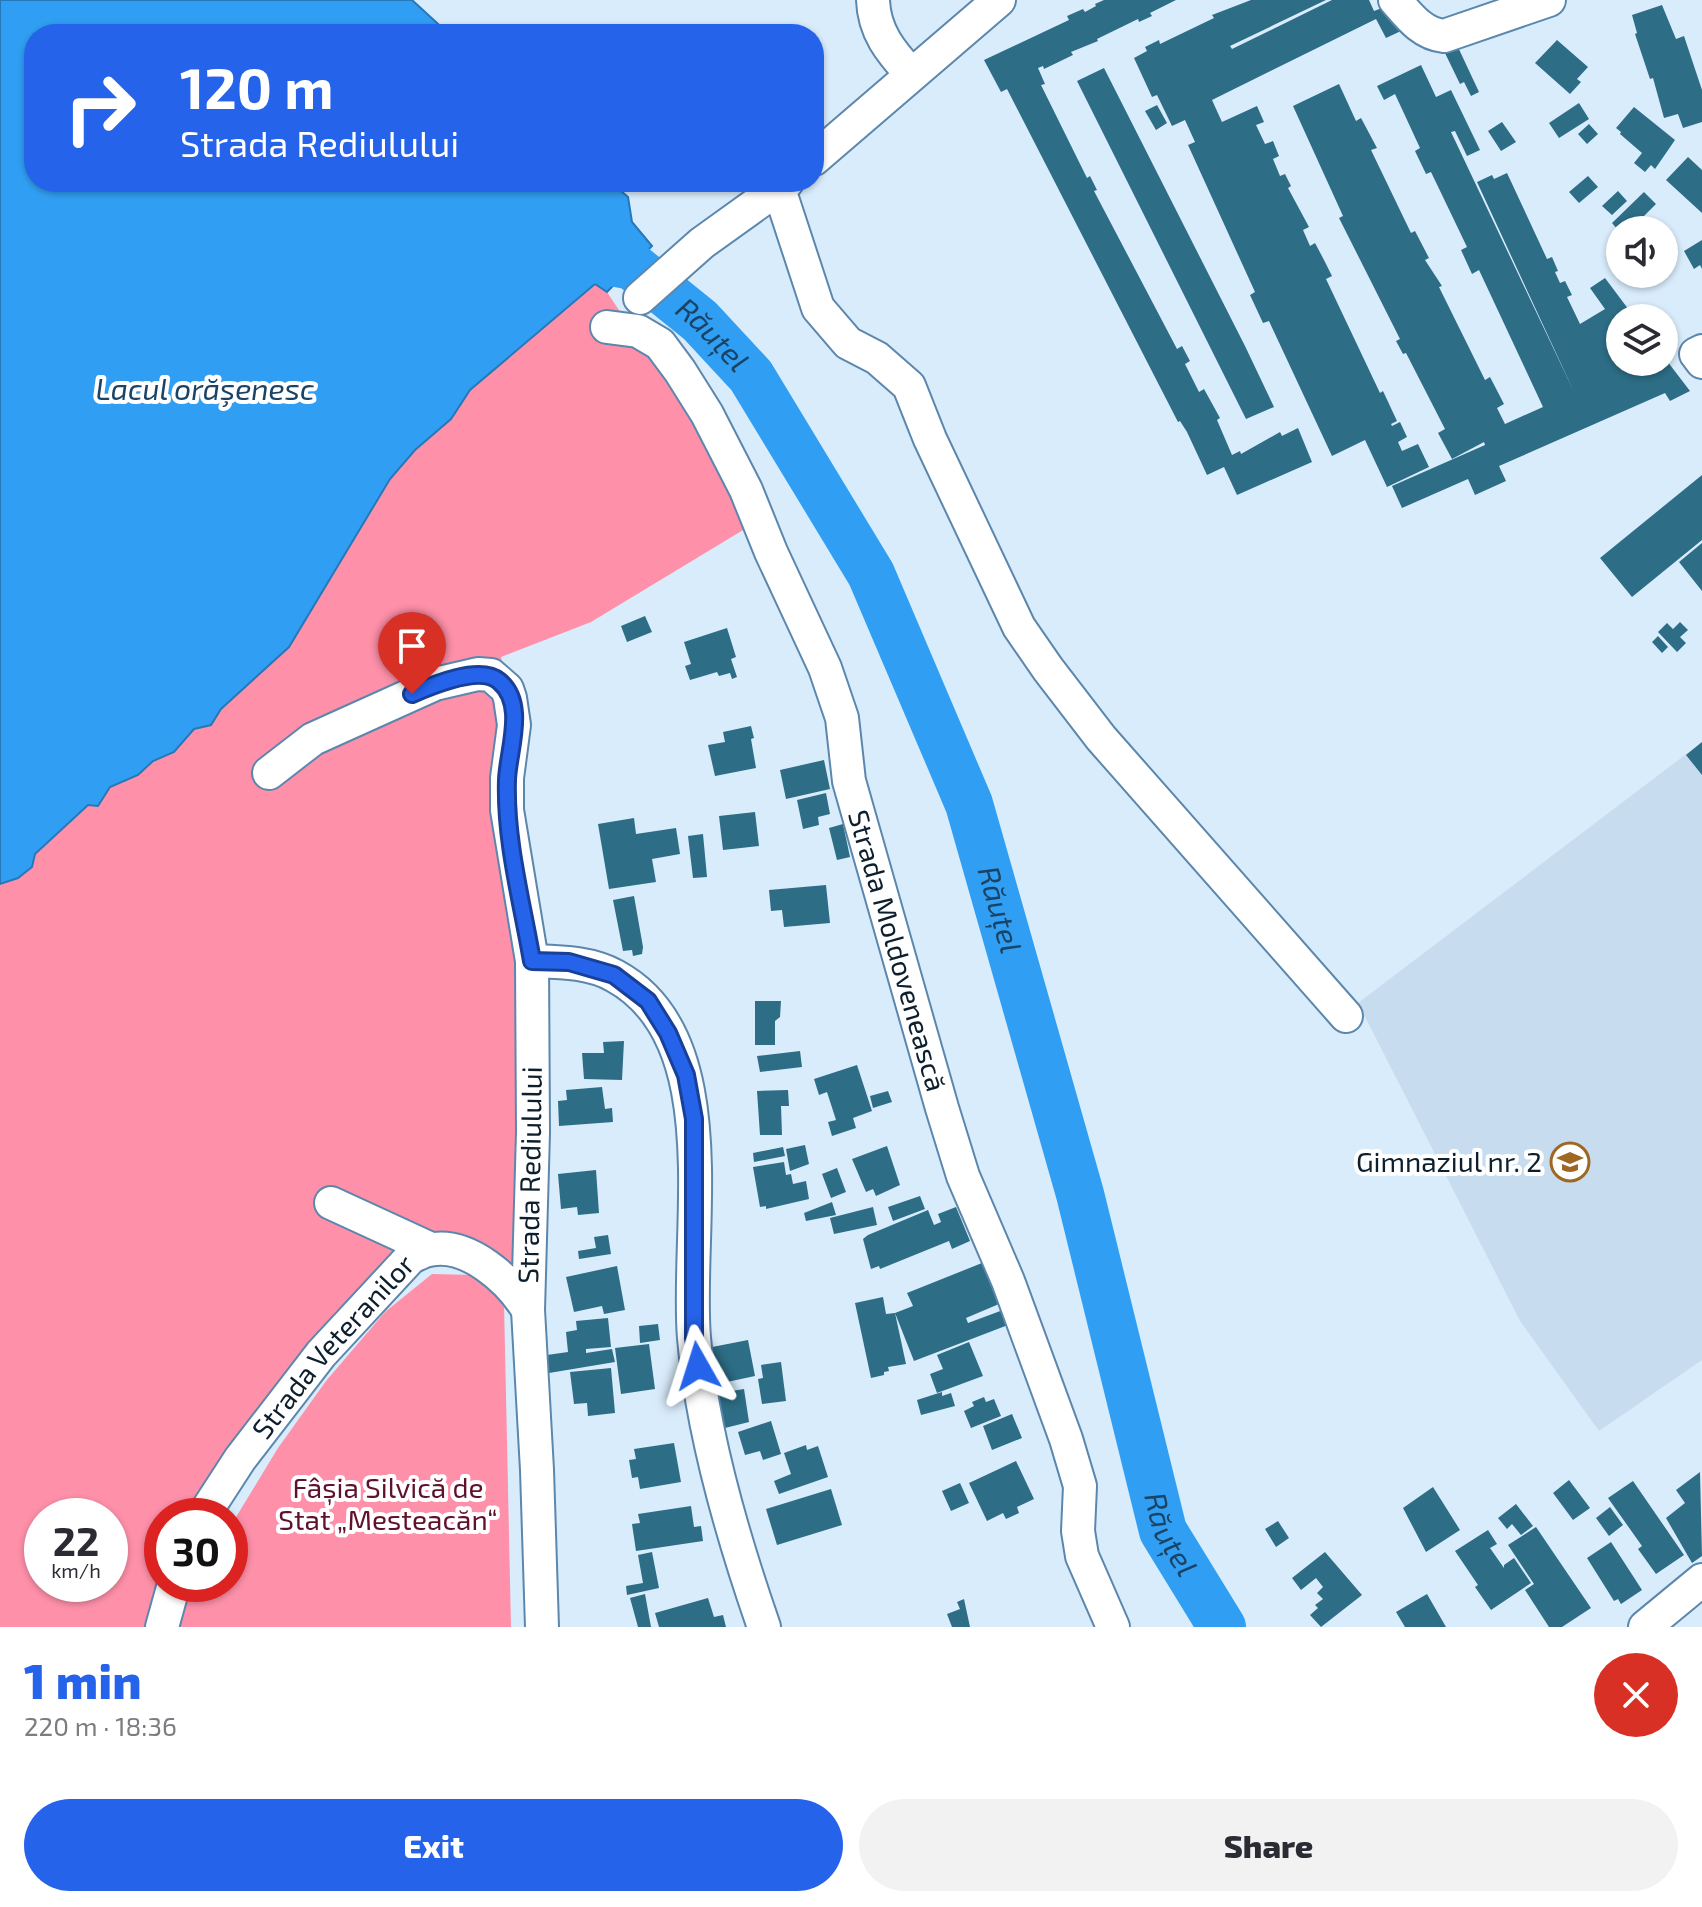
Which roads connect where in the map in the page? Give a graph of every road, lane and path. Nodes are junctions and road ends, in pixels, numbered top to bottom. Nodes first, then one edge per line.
1 (873, 0) edge
2 (999, 0) edge
3 (1395, 0) edge
4 (1549, 0) edge
5 (911, 74) junction
6 (824, 150) edge
7 (775, 192) edge
8 (785, 192) edge
9 (640, 298) dead end
10 (607, 327) dead end
11 (269, 773) dead end
12 (532, 961) junction
13 (1346, 1016) dead end
14 (331, 1203) dead end
15 (431, 1249) junction
16 (528, 1310) junction
17 (215, 1498) edge
18 (1702, 1580) edge
19 (169, 1602) edge
20 (162, 1627) edge
21 (542, 1627) edge
22 (764, 1627) edge
23 (1113, 1627) edge
24 (1645, 1627) edge

1 - 5 street
2 - 5 street
3 - 4 street
5 - 6 street
7 - 9 street
8 - 13 street
10 - 23 street, Strada Moldovenească
11 - 12 street, Strada Rediulului
12 - 16 street, Strada Rediulului
12 - 22 street
14 - 15 street
15 - 16 street, Strada Veteranilor
15 - 17 street, Strada Veteranilor
16 - 21 street, Strada Rediulului
18 - 24 street
19 - 20 street

